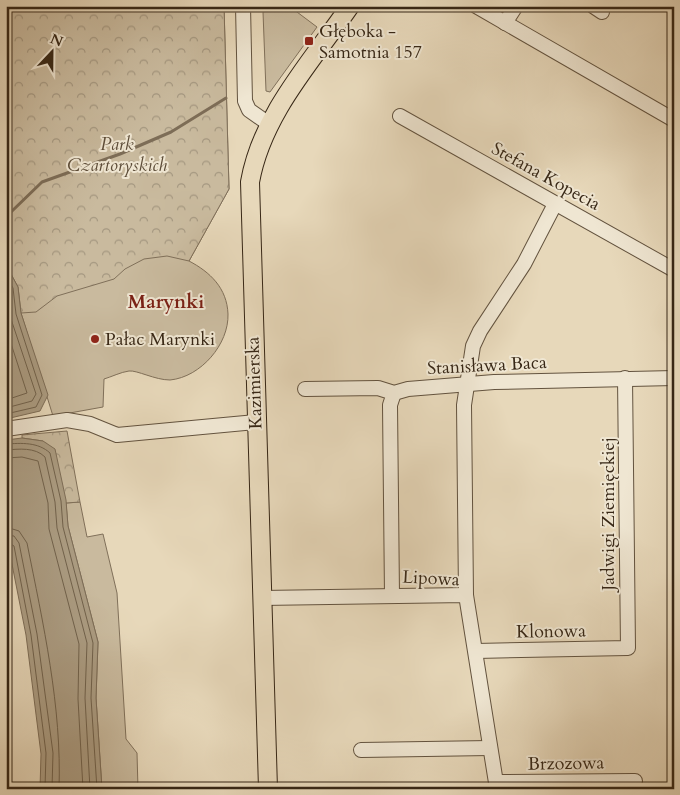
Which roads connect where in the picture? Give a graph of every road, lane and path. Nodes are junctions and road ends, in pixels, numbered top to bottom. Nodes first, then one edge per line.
1 (243, 6) edge
2 (350, 6) edge
3 (476, 6) edge
4 (516, 6) edge
5 (505, 23) junction
6 (400, 116) dead end
7 (674, 120) edge
8 (268, 124) junction
9 (556, 204) junction
10 (674, 270) edge
11 (626, 378) junction
12 (674, 378) edge
13 (466, 386) junction
14 (305, 389) dead end
15 (394, 393) junction
16 (256, 422) junction
17 (13, 428) edge
18 (392, 595) junction
19 (466, 595) junction
20 (261, 598) junction
21 (628, 648) joint
22 (476, 651) junction
23 (490, 748) junction
24 (361, 750) dead end
25 (636, 781) dead end
26 (497, 785) edge
27 (268, 789) edge

1 - 8 street
2 - 8 main road, Kazimierska
3 - 5 street
4 - 5 street
5 - 7 street
6 - 9 street, Stefana Kopecia
8 - 16 main road, Kazimierska
9 - 10 street, Stefana Kopecia
9 - 13 street
11 - 12 street, Stanisława Baca
11 - 13 street, Stanisława Baca
11 - 21 street, Jadwigi Ziemięckiej
13 - 15 street, Stanisława Baca
13 - 19 street
14 - 15 street, Stanisława Baca
15 - 18 street
16 - 17 street
16 - 20 main road, Kazimierska
18 - 19 street, Lipowa
18 - 20 street, Lipowa
19 - 22 street, Lipowa
20 - 27 main road, Kazimierska
21 - 22 street, Klonowa
22 - 23 street, Lipowa
23 - 24 street
23 - 26 street, Lipowa
25 - 26 street, Brzozowa

